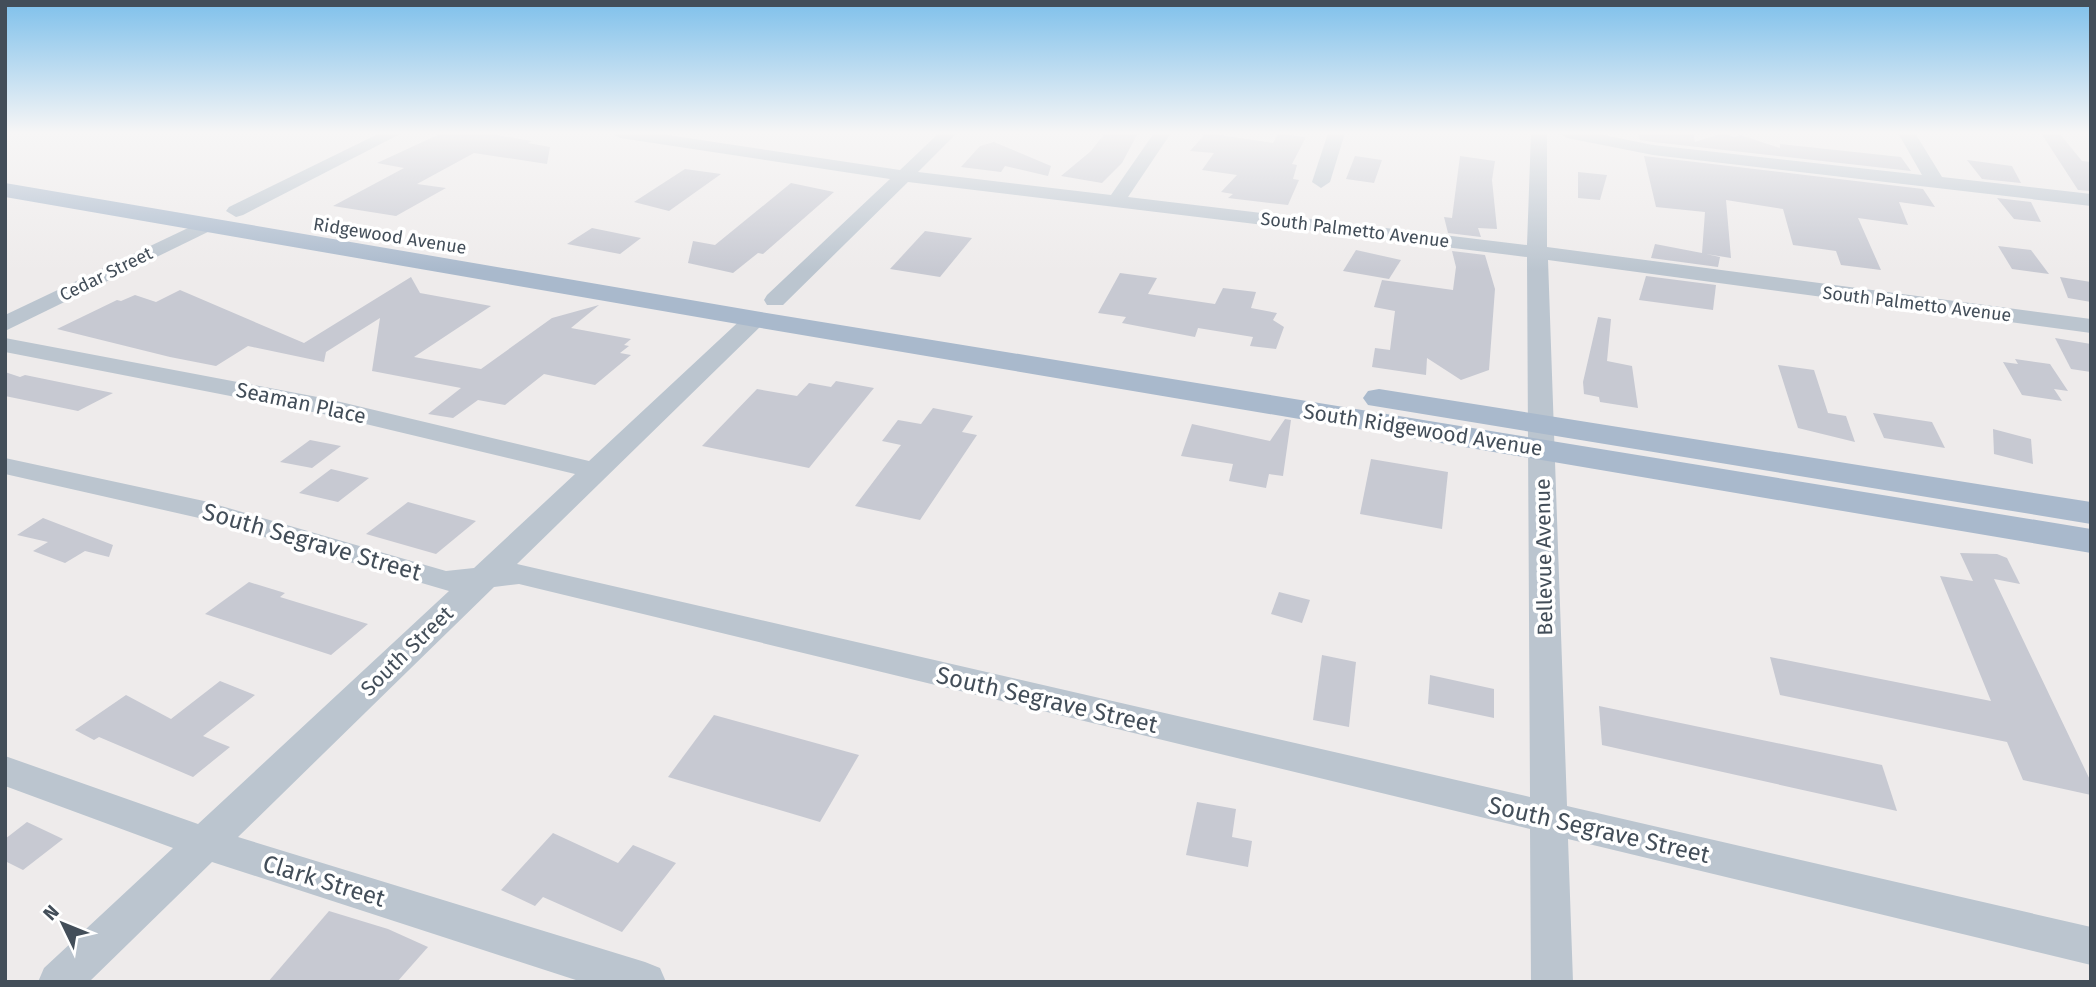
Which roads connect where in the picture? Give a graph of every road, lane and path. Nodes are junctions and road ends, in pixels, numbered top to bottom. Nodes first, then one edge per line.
1 (47, 179) edge
2 (301, 179) edge
3 (900, 179) edge
4 (929, 179) edge
5 (1131, 179) edge
6 (1322, 179) edge
7 (1538, 179) edge
8 (1902, 179) edge
9 (1934, 179) edge
10 (1321, 182) dead end
11 (1936, 183) junction
12 (5, 190) edge
13 (2091, 200) edge
14 (1116, 201) junction
15 (236, 211) junction
16 (149, 215) junction
17 (277, 218) junction
18 (207, 225) junction
19 (1537, 253) junction
20 (765, 309) junction
21 (5, 324) edge
22 (2091, 326) edge
23 (5, 345) edge
24 (1542, 437) junction
25 (5, 466) edge
26 (595, 471) junction
27 (2091, 513) edge
28 (2091, 541) edge
29 (482, 579) junction
30 (5, 771) edge
31 (1548, 817) junction
32 (207, 844) junction
33 (2091, 946) edge
34 (59, 982) edge
35 (645, 982) edge
36 (1552, 982) edge

1 - 15 main road, Ridgewood Avenue
2 - 15 street
3 - 20 street, South Street
4 - 14 street, South Palmetto Avenue
5 - 14 street
6 - 10 street
7 - 19 street, Bellevue Avenue
8 - 11 street
9 - 11 street
11 - 13 street
12 - 16 main road, Ridgewood Avenue
14 - 19 street, South Palmetto Avenue
15 - 16 main road
15 - 17 main road, Ridgewood Avenue
16 - 18 main road, Ridgewood Avenue
17 - 18 main road
17 - 20 main road, Ridgewood Avenue
18 - 20 main road, Ridgewood Avenue
18 - 21 street, Cedar Street
19 - 22 street, South Palmetto Avenue
19 - 24 street, Bellevue Avenue
20 - 24 main road, South Ridgewood Avenue
20 - 24 main road, South Ridgewood Avenue
20 - 26 street, South Street
23 - 26 street, Seaman Place
24 - 27 main road, South Ridgewood Avenue
24 - 28 main road, South Ridgewood Avenue
24 - 31 street, Bellevue Avenue
25 - 29 street, South Segrave Street
26 - 29 street, South Street
29 - 31 street, South Segrave Street
29 - 32 street, South Street
30 - 32 street, Clark Street
31 - 33 street, South Segrave Street
31 - 36 street, Bellevue Avenue
32 - 34 street, South Street
32 - 35 street, Clark Street

